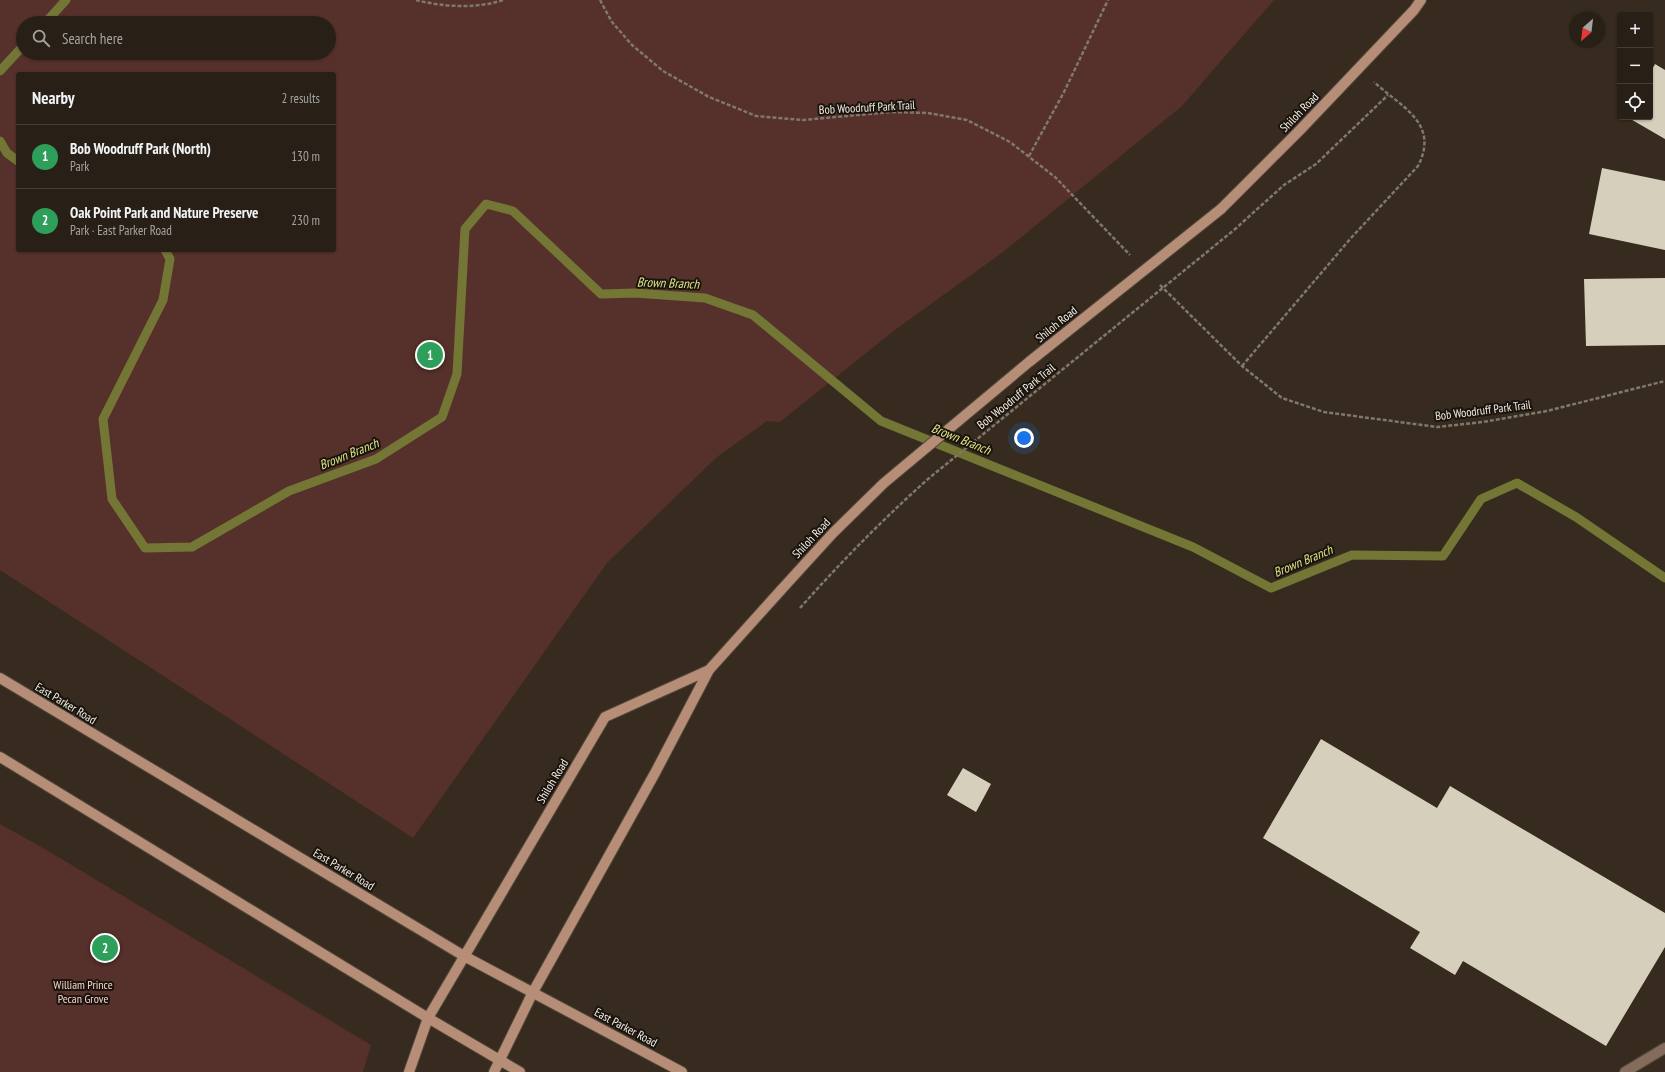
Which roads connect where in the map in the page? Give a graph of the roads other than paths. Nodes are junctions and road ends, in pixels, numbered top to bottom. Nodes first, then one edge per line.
1 (1422, 0) edge
2 (709, 670) junction
3 (0, 678) edge
4 (0, 757) edge
5 (464, 956) junction
6 (533, 992) junction
7 (428, 1018) junction
8 (1665, 1048) edge
9 (499, 1060) junction
10 (409, 1072) edge
11 (494, 1072) edge
12 (520, 1072) edge
13 (682, 1072) edge
14 (1625, 1072) edge

1 - 2 main road, Shiloh Road, bridge
2 - 5 main road, Shiloh Road
2 - 6 main road, Shiloh Road
3 - 5 main road, East Parker Road
4 - 7 main road
5 - 6 main road, East Parker Road
5 - 7 main road, Shiloh Road
6 - 9 main road, Shiloh Road
6 - 13 main road, East Parker Road
7 - 9 main road
7 - 10 main road, Shiloh Road
8 - 14 lane
9 - 11 main road, Shiloh Road
9 - 12 main road

